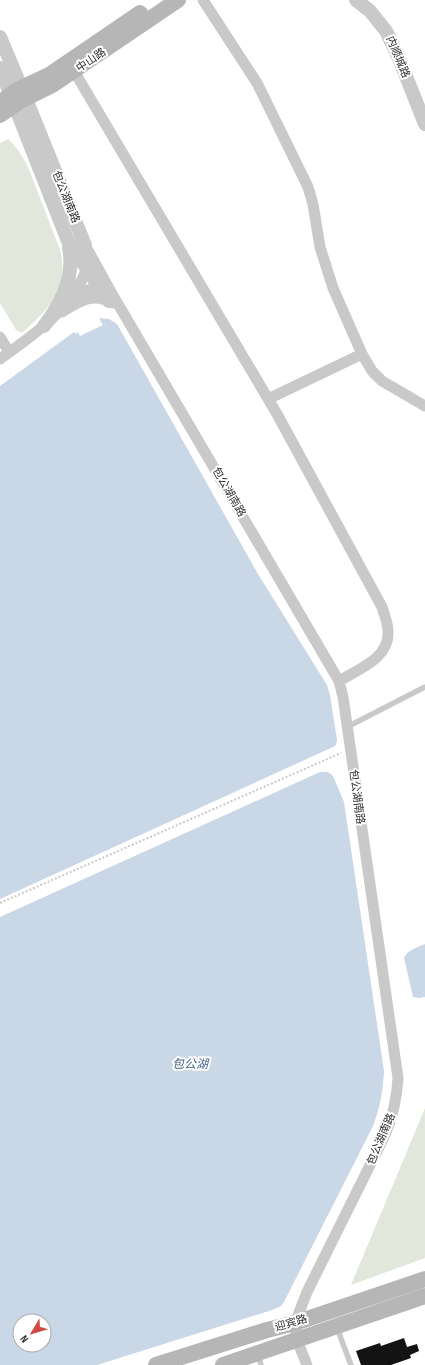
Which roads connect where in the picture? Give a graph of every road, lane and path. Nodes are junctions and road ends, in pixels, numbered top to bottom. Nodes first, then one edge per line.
1 (159, 0) edge
2 (178, 0) edge
3 (203, 0) edge
4 (356, 0) edge
5 (0, 37) edge
6 (0, 68) edge
7 (74, 71) junction
8 (15, 98) edge
9 (0, 115) edge
10 (425, 124) edge
11 (68, 241) junction
12 (85, 245) junction
13 (86, 270) junction
14 (106, 293) junction
15 (55, 314) junction
16 (0, 337) edge
17 (362, 354) junction
18 (5, 355) edge
19 (268, 399) junction
20 (425, 406) edge
21 (339, 681) junction
22 (425, 687) edge
23 (347, 727) junction
24 (350, 749) junction
25 (0, 904) edge
26 (425, 1279) edge
27 (425, 1296) edge
28 (295, 1323) junction
29 (336, 1326) junction
30 (297, 1340) junction
31 (259, 1359) edge
32 (156, 1365) edge
33 (223, 1365) edge
34 (307, 1365) edge
35 (351, 1365) edge

1 - 8 main road, 中山路
2 - 7 main road, 中山路
3 - 17 street
4 - 10 street, 内顺城路
5 - 8 street
6 - 8 street
7 - 8 main road, 中山路
7 - 19 street
8 - 9 main road, 中山路
8 - 11 street, 包公湖南路
8 - 12 street, 包公湖南路
11 - 13 street, 包公湖南路
11 - 15 street, 包公湖南路
12 - 13 street
12 - 14 street, 包公湖南路
13 - 14 street, 包公湖南路
13 - 15 street
14 - 15 street
14 - 15 street
14 - 21 street, 包公湖南路
15 - 18 street
16 - 18 street
17 - 19 street
17 - 20 street
19 - 21 street
21 - 23 street, 包公湖南路
22 - 23 lane
23 - 24 street, 包公湖南路
24 - 25 path
24 - 28 street, 包公湖南路
26 - 28 main road, 迎宾路
27 - 29 main road, 迎宾路
28 - 30 street, 包公湖南路
28 - 32 main road, 迎宾路
29 - 30 main road, 迎宾路
29 - 35 lane
30 - 31 main road, 迎宾路
30 - 34 street, 包公湖南路
31 - 33 main road, 迎宾路

